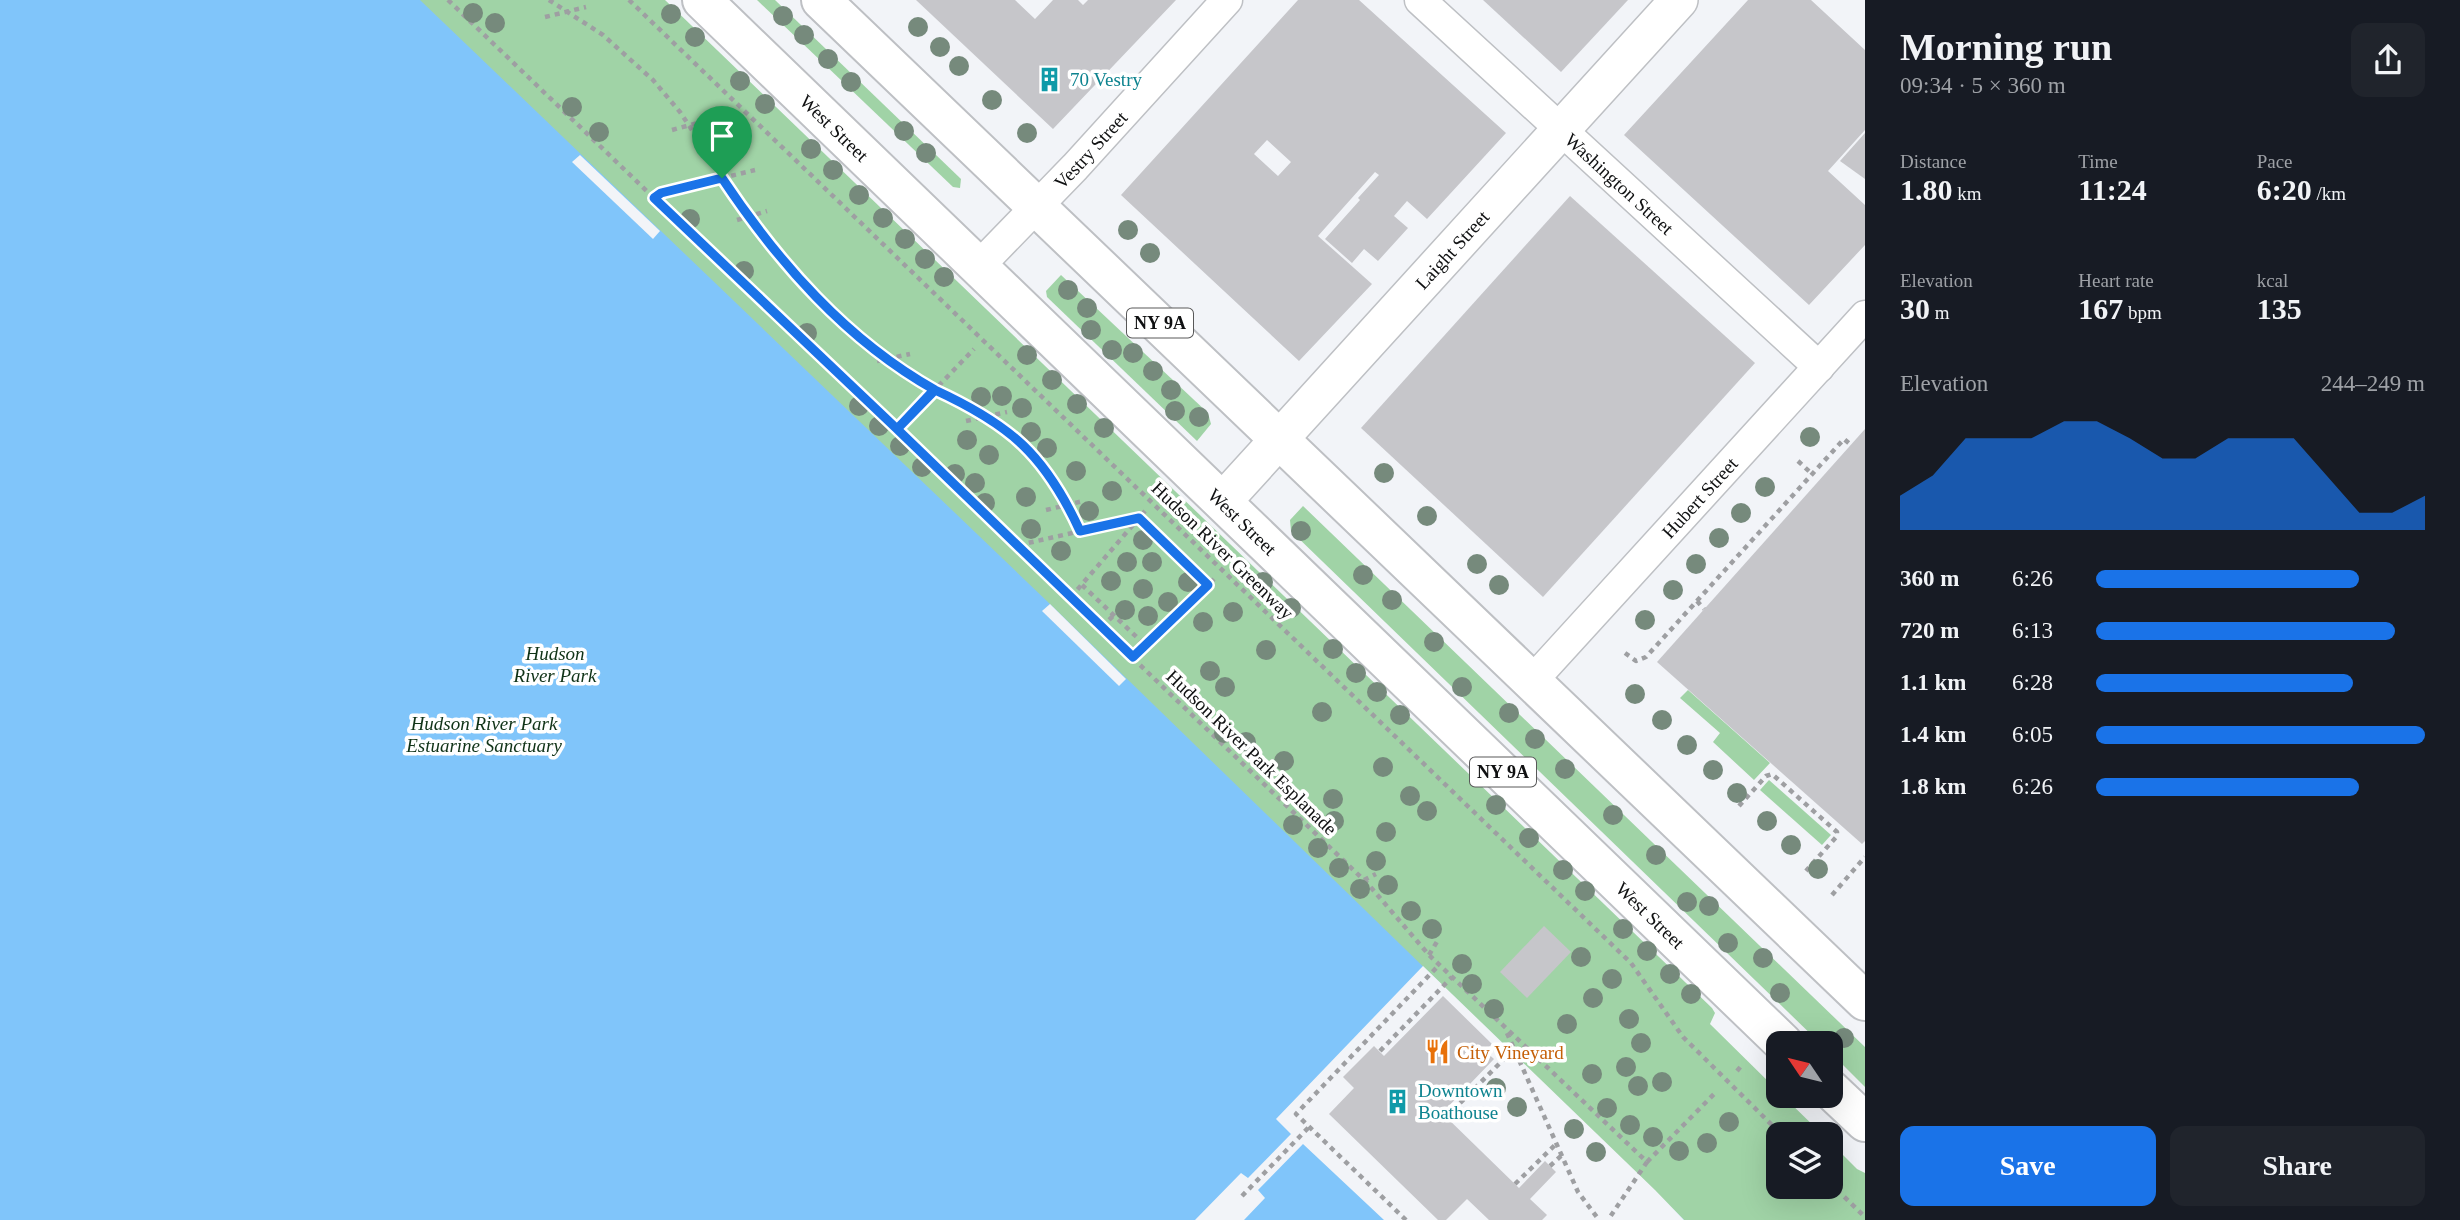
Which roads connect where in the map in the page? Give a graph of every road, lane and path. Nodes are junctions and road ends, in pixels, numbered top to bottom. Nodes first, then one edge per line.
1 (448, 0) edge
2 (549, 0) edge
3 (629, 0) edge
4 (702, 0) edge
5 (821, 0) edge
6 (1227, 0) edge
7 (1420, 0) edge
8 (1679, 0) edge
9 (586, 7) dead end
10 (568, 12) junction
11 (545, 17) dead end
12 (701, 122) dead end
13 (689, 126) junction
14 (1562, 129) junction
15 (672, 130) dead end
16 (755, 170) dead end
17 (722, 178) junction
18 (654, 198) junction
19 (1039, 205) junction
20 (767, 211) dead end
21 (748, 216) junction
22 (737, 220) dead end
23 (979, 266) junction
24 (1865, 316) edge
25 (974, 349) dead end
26 (910, 354) dead end
27 (888, 359) junction
28 (877, 361) dead end
29 (1819, 367) junction
30 (935, 390) junction
31 (1007, 412) dead end
32 (986, 417) junction
33 (966, 421) dead end
34 (897, 429) junction
35 (1281, 440) junction
36 (1851, 445) dead end
37 (1798, 461) dead end
38 (1812, 474) junction
39 (1083, 501) dead end
40 (1223, 501) junction
41 (1068, 505) junction
42 (1046, 510) dead end
43 (1145, 511) dead end
44 (1139, 518) junction
45 (1080, 531) junction
46 (1021, 545) junction
47 (1214, 579) dead end
48 (1082, 584) junction
49 (1208, 585) junction
50 (1071, 597) junction
51 (1697, 601) junction
52 (1704, 608) dead end
53 (1116, 613) junction
54 (1102, 628) junction
55 (1145, 645) junction
56 (1625, 653) dead end
57 (1133, 657) junction
58 (1533, 680) junction
59 (1810, 797) dead end
60 (1805, 803) junction
61 (1739, 806) dead end
62 (1865, 857) edge
63 (1806, 871) dead end
64 (1376, 874) dead end
65 (1363, 880) junction
66 (1832, 895) dead end
67 (1438, 940) dead end
68 (1429, 955) junction
69 (1439, 965) junction
70 (1452, 977) junction
71 (1865, 1001) edge
72 (1505, 1029) junction
73 (1771, 1031) edge
74 (1514, 1049) junction
75 (1380, 1051) dead end
76 (1742, 1065) dead end
77 (1737, 1071) dead end
78 (1717, 1091) dead end
79 (1843, 1101) edge
80 (1446, 1117) dead end
81 (1769, 1122) edge
82 (1865, 1122) edge
83 (1309, 1127) junction
84 (1556, 1143) junction
85 (1562, 1155) junction
86 (1647, 1162) junction
87 (1550, 1166) dead end
88 (1515, 1184) dead end
89 (1242, 1196) dead end
90 (1843, 1196) edge
91 (1865, 1217) edge
92 (1403, 1219) edge
93 (1599, 1220) edge
94 (1608, 1220) edge

1 - 18 path, Hudson River Park Esplanade
2 - 10 path, bridge
3 - 81 path, Hudson River Greenway
4 - 23 highway, West Street / NY 9A
5 - 19 highway, NY 9A
6 - 19 street, Vestry Street
7 - 14 street, Washington Street
8 - 14 main road, Laight Street
9 - 10 path
10 - 11 path
10 - 13 path, bridge
12 - 13 path
13 - 15 path
13 - 17 path, bridge
14 - 29 street, Washington Street
14 - 35 main road, Laight Street
16 - 17 path
17 - 18 path
17 - 21 path, bridge
18 - 34 path, Hudson River Park Esplanade
19 - 23 street, Vestry Street
19 - 35 highway, NY 9A
20 - 21 path
21 - 22 path
21 - 27 path, bridge
23 - 40 highway, West Street / NY 9A
24 - 29 street, Hubert Street
25 - 30 path
26 - 27 path
27 - 28 path
27 - 30 path, bridge
29 - 58 street, Hubert Street
30 - 32 path, bridge
30 - 34 path
31 - 32 path
32 - 33 path
32 - 41 path, bridge
34 - 46 path, Hudson River Park Esplanade
35 - 40 main road, Laight Street
35 - 58 highway, NY 9A
36 - 38 path
37 - 38 path
38 - 51 path
39 - 41 path
40 - 73 highway, West Street / NY 9A
41 - 42 path
41 - 45 path, bridge
43 - 44 path
44 - 45 path
44 - 48 path
44 - 49 path
45 - 46 path
46 - 50 path, Hudson River Park Esplanade
47 - 49 path
48 - 50 path
48 - 53 path
49 - 55 path
50 - 54 path, Hudson River Park Esplanade
51 - 52 path
51 - 56 path
53 - 54 path
53 - 55 path
54 - 57 path, Hudson River Park Esplanade
55 - 57 path
57 - 65 path, Hudson River Park Esplanade
58 - 71 highway, NY 9A
59 - 60 path
60 - 61 path
60 - 63 path
62 - 66 path
64 - 65 path
65 - 68 path, Hudson River Park Esplanade
67 - 68 path
68 - 69 path, Hudson River Park Esplanade
69 - 70 path, Hudson River Park Esplanade
69 - 83 path
70 - 72 path, Hudson River Park Esplanade
70 - 75 path
72 - 74 path
72 - 86 path, Hudson River Park Esplanade
74 - 80 path
74 - 84 path
76 - 77 path
78 - 86 path
79 - 82 highway
83 - 89 path
83 - 92 path
84 - 85 path
84 - 88 path
85 - 87 path
85 - 93 path
86 - 94 path
90 - 91 path

